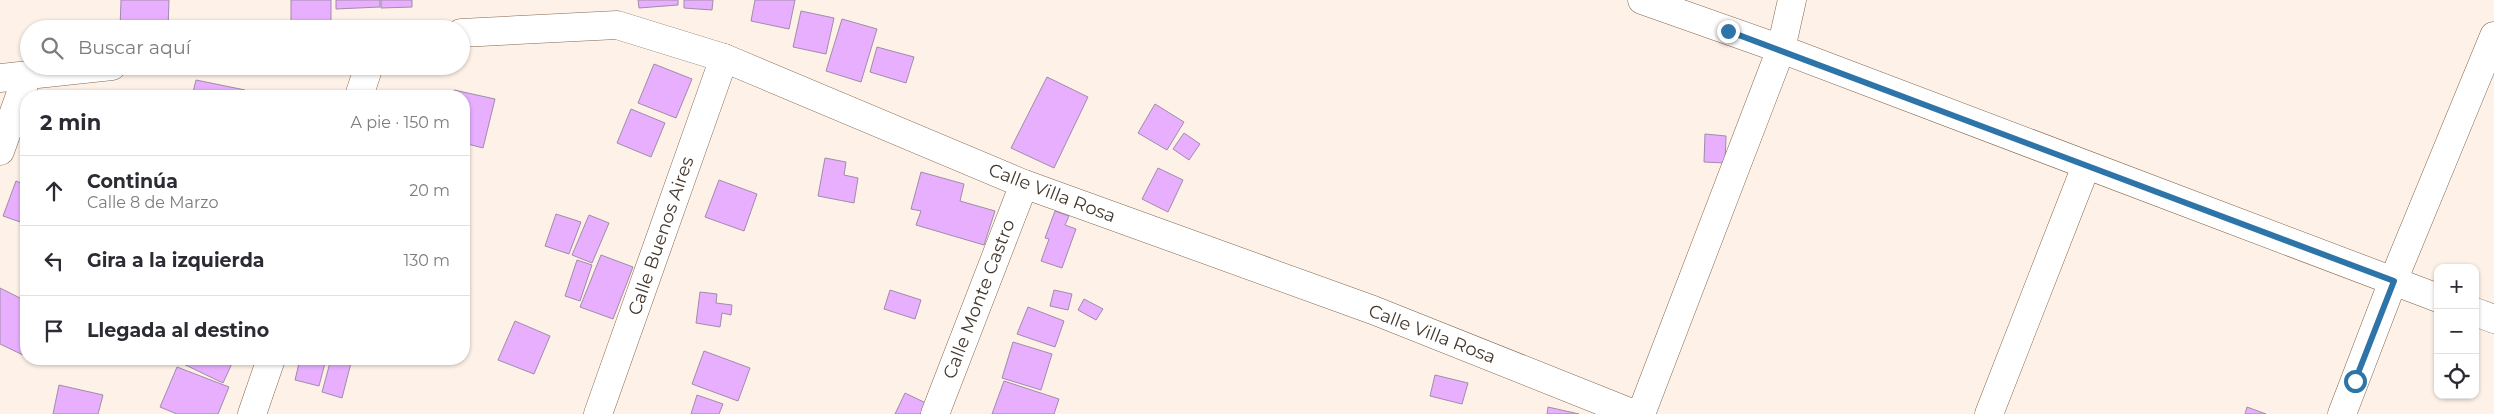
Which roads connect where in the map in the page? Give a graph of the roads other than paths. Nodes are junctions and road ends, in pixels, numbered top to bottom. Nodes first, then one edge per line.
1 (1642, 0) edge
2 (1792, 0) edge
3 (470, 33) edge
4 (2494, 36) edge
5 (1781, 49) junction
6 (724, 58) junction
7 (36, 75) edge
8 (366, 75) edge
9 (28, 76) junction
10 (0, 78) edge
11 (23, 90) edge
12 (361, 90) edge
13 (20, 97) edge
14 (0, 151) edge
15 (2086, 166) junction
16 (1024, 184) junction
17 (2394, 281) junction
18 (2434, 296) edge
19 (2479, 313) edge
20 (2494, 319) edge
21 (269, 365) edge
22 (252, 414) edge
23 (598, 414) edge
24 (934, 414) edge
25 (1634, 414) edge
26 (1641, 414) edge
27 (1989, 414) edge
28 (2342, 414) edge

1 - 5 street
2 - 5 street
3 - 6 street, Calle Villa Rosa
4 - 17 street
5 - 15 street
5 - 26 street
6 - 16 street, Calle Villa Rosa
6 - 23 street, Calle Buenos Aires
7 - 9 street
8 - 12 street
9 - 10 street
9 - 11 street
13 - 14 street
15 - 17 street
15 - 27 street
16 - 24 street, Calle Monte Castro
16 - 25 street, Calle Villa Rosa
17 - 18 street
17 - 28 street
19 - 20 street
21 - 22 street

